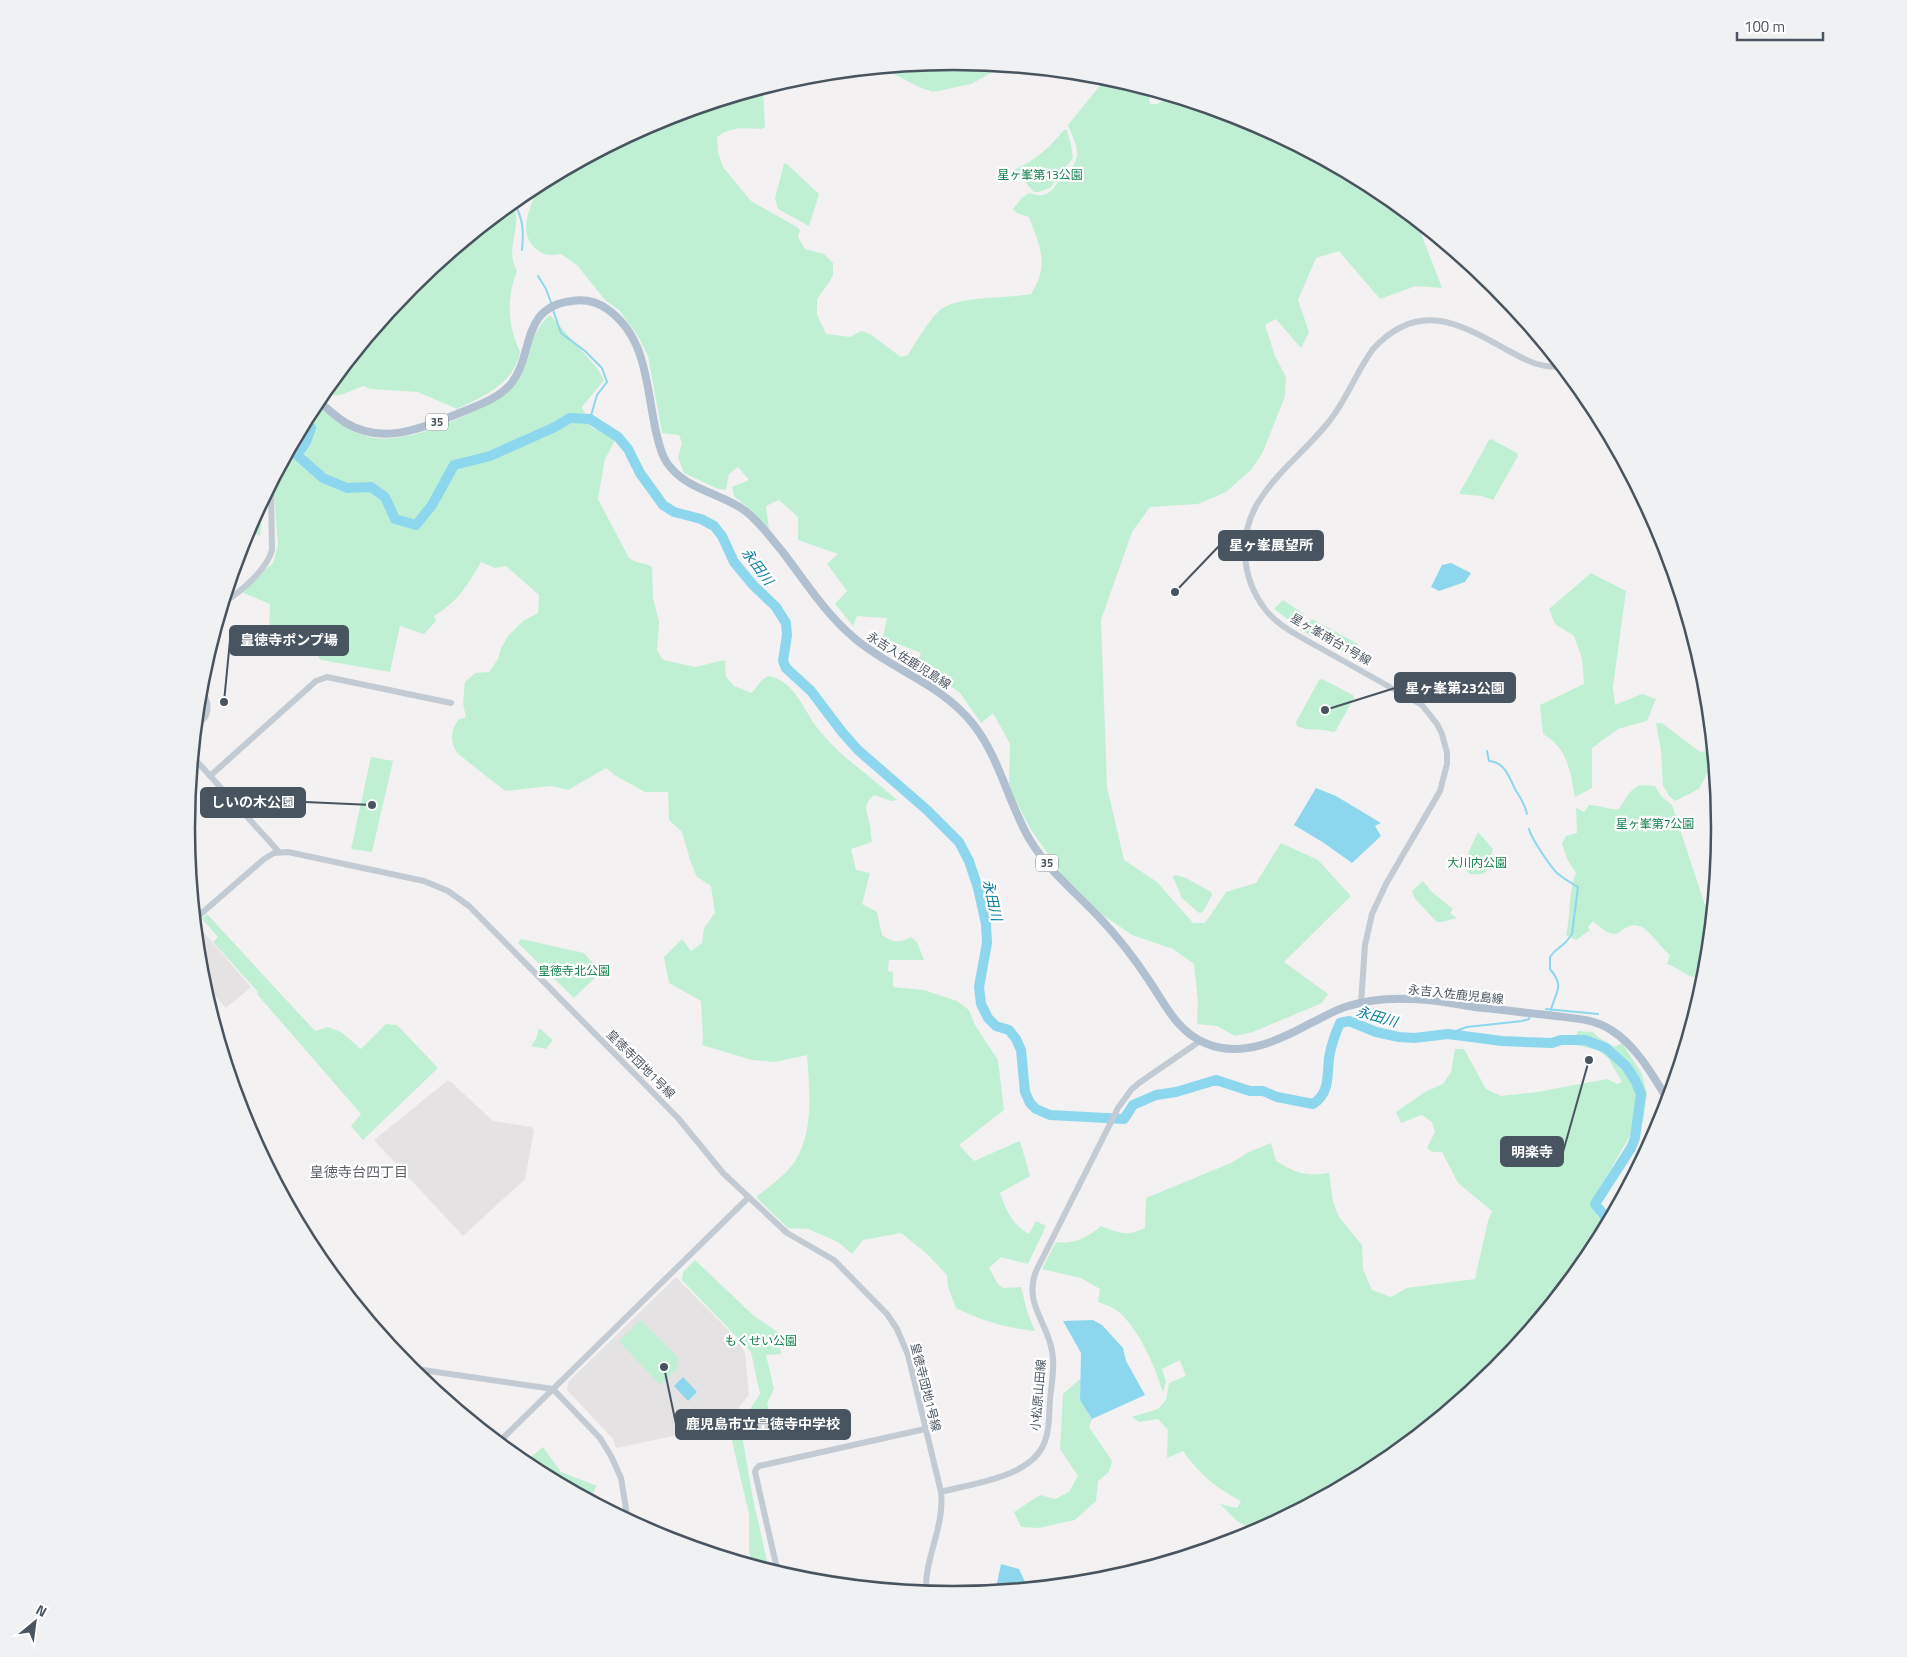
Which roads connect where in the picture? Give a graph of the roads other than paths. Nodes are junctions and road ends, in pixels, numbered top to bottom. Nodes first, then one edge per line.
1 (1554, 366) edge
2 (324, 406) edge
3 (270, 499) edge
4 (231, 598) edge
5 (207, 699) edge
6 (451, 703) dead end
7 (203, 720) edge
8 (198, 763) edge
9 (210, 776) junction
10 (278, 852) junction
11 (200, 915) edge
12 (1361, 1004) junction
13 (1200, 1041) junction
14 (1664, 1094) edge
15 (748, 1198) junction
16 (422, 1370) edge
17 (553, 1389) junction
18 (925, 1429) junction
19 (503, 1438) edge
20 (941, 1492) junction
21 (627, 1513) edge
22 (776, 1565) edge
23 (926, 1586) edge

1 - 12 street, 星ヶ峯南台1号線
2 - 13 main road, 永吉入佐鹿児島線 / 35
3 - 4 street
5 - 7 street
6 - 9 street
8 - 9 street
9 - 10 street
10 - 11 street
10 - 15 street, 皇徳寺団地1号線
12 - 13 main road, 永吉入佐鹿児島線 / 35
12 - 14 main road, 永吉入佐鹿児島線 / 35
13 - 20 street, 小松原山田線
15 - 17 street
15 - 18 street, 皇徳寺団地1号線
16 - 17 street
17 - 19 street
17 - 21 street
18 - 20 street, 皇徳寺団地1号線
18 - 22 street
20 - 23 street

